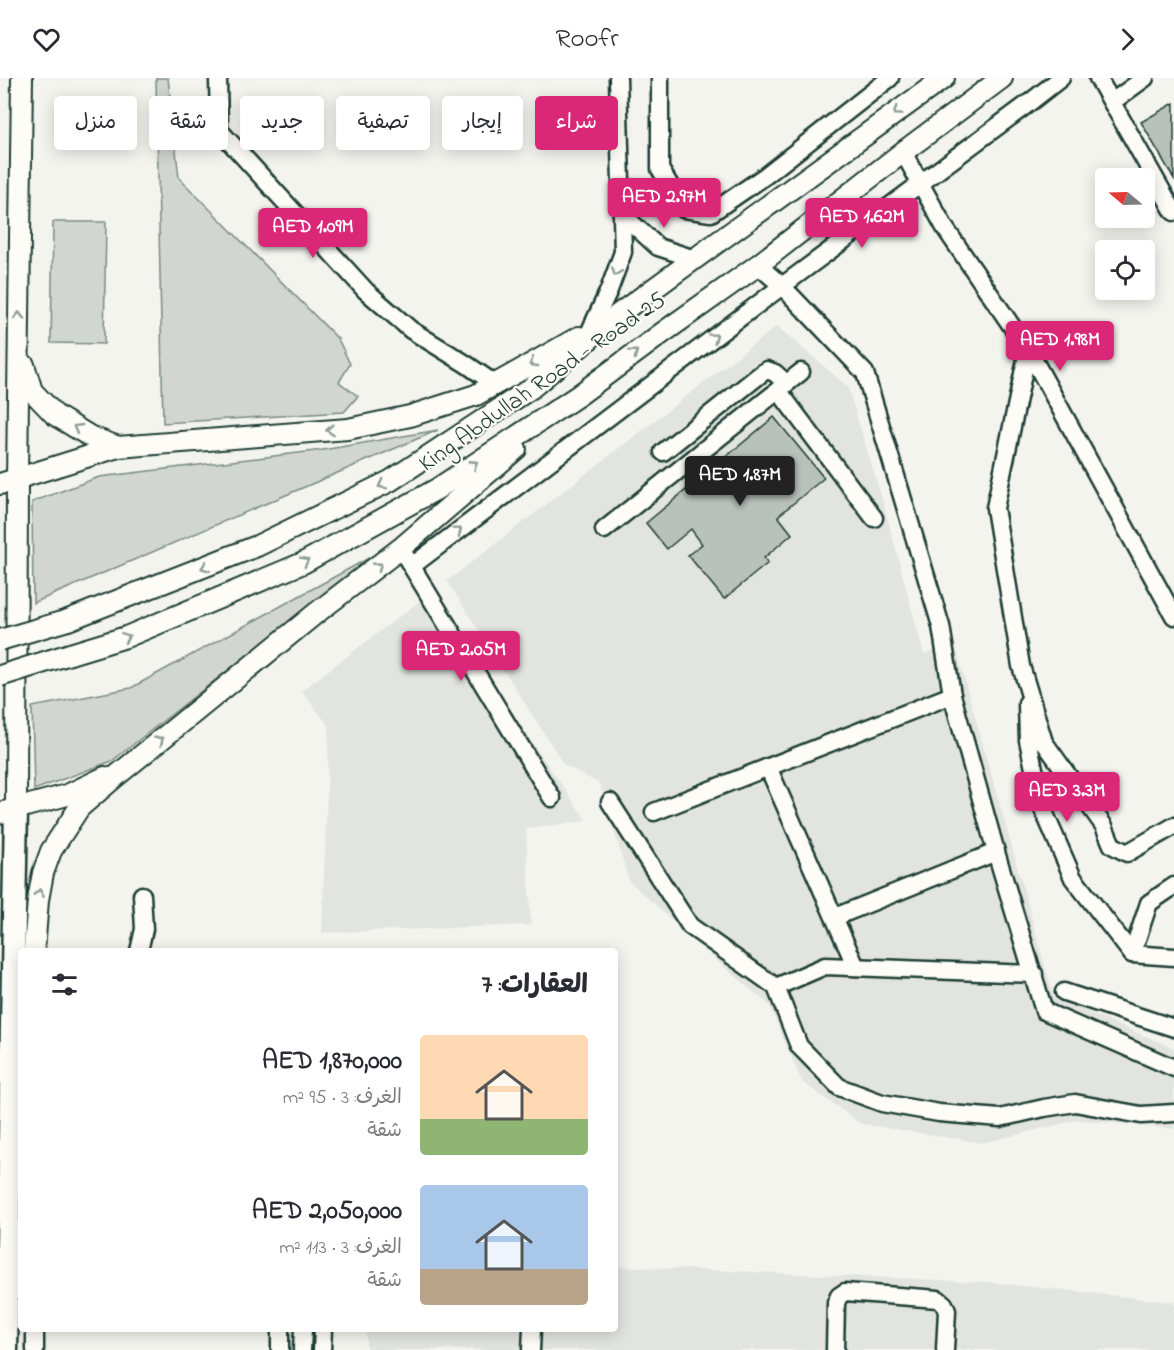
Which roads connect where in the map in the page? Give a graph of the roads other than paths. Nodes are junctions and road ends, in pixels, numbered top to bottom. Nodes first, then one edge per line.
1 (22, 78) edge
2 (218, 78) edge
3 (618, 78) edge
4 (660, 78) edge
5 (890, 78) edge
6 (944, 78) edge
7 (1002, 78) edge
8 (1061, 78) edge
9 (1098, 78) edge
10 (1145, 78) edge
11 (1112, 102) junction
12 (903, 152) junction
13 (920, 185) junction
14 (1174, 212) edge
15 (623, 215) junction
16 (695, 259) junction
17 (758, 265) junction
18 (783, 286) junction
19 (620, 313) junction
20 (590, 331) junction
21 (19, 348) junction
22 (1028, 350) junction
23 (801, 372) dead end
24 (495, 384) junction
25 (782, 387) junction
26 (579, 395) junction
27 (118, 447) junction
28 (663, 452) dead end
29 (8, 481) edge
30 (874, 518) dead end
31 (604, 530) dead end
32 (401, 548) junction
33 (411, 566) junction
34 (1174, 616) edge
35 (0, 640) edge
36 (0, 676) edge
37 (1026, 681) junction
38 (952, 695) junction
39 (130, 764) junction
40 (768, 767) junction
41 (552, 798) dead end
42 (610, 802) dead end
43 (8, 811) edge
44 (654, 813) dead end
45 (1174, 826) edge
46 (996, 852) junction
47 (1174, 886) edge
48 (142, 895) dead end
49 (835, 917) junction
50 (34, 948) edge
51 (141, 948) edge
52 (1132, 954) junction
53 (1174, 957) edge
54 (856, 967) junction
55 (1034, 974) junction
56 (777, 987) junction
57 (1064, 992) dead end
58 (1174, 1028) edge
59 (1174, 1068) edge
60 (1174, 1113) edge
61 (18, 1136) edge
62 (7, 1277) junction
63 (35, 1332) edge
64 (280, 1332) edge
65 (303, 1332) edge
66 (323, 1332) edge
67 (532, 1332) edge
68 (6, 1350) edge
69 (35, 1350) edge
70 (280, 1350) edge
71 (302, 1350) edge
72 (322, 1350) edge
73 (531, 1350) edge
74 (835, 1350) edge
75 (945, 1350) edge

21 -> 1 main road
2 - 24 street
3 - 15 street
4 - 5 street
6 -> 16 main road, King Abdullah Road - Road 25
7 - 12 main road, King Abdullah Road - Road 25
8 - 13 street
9 - 11 street
10 - 11 street
11 - 14 street
12 - 13 street
12 - 17 main road, King Abdullah Road - Road 25
13 - 18 street
13 - 22 street
15 - 16 street
15 -> 20 street
16 - 19 main road, King Abdullah Road - Road 25
17 - 18 street
26 -> 17 main road, King Abdullah Road - Road 25
33 -> 18 street
18 - 38 street
19 - 20 main road
19 -> 35 main road, King Abdullah Road - Road 25, bridge
20 -> 24 main road
27 -> 21 main road
21 - 29 main road
22 - 34 street
22 - 37 street
23 - 25 street
24 -> 27 main road
25 - 28 street
25 - 30 street
25 - 31 street
26 - 32 main road
36 -> 26 main road, King Abdullah Road - Road 25, bridge
27 - 29 main road
29 - 43 main road
32 - 33 street
39 -> 32 main road
33 - 41 street
37 - 45 street
37 - 52 street
38 - 40 street
38 - 46 street
39 - 43 main road
50 -> 39 main road
40 - 44 street
40 - 49 street
42 - 56 street
43 - 62 highway
46 - 49 street
46 - 55 street
47 - 52 street
48 - 51 street
49 - 54 street
52 - 53 street
54 - 55 street
54 - 56 street
55 - 59 street
56 - 60 street
57 - 58 street
61 - 62 highway
62 - 68 highway
63 - 69 street
64 - 70 street
65 - 71 street
66 - 72 street
67 - 73 street
74 - 75 street

